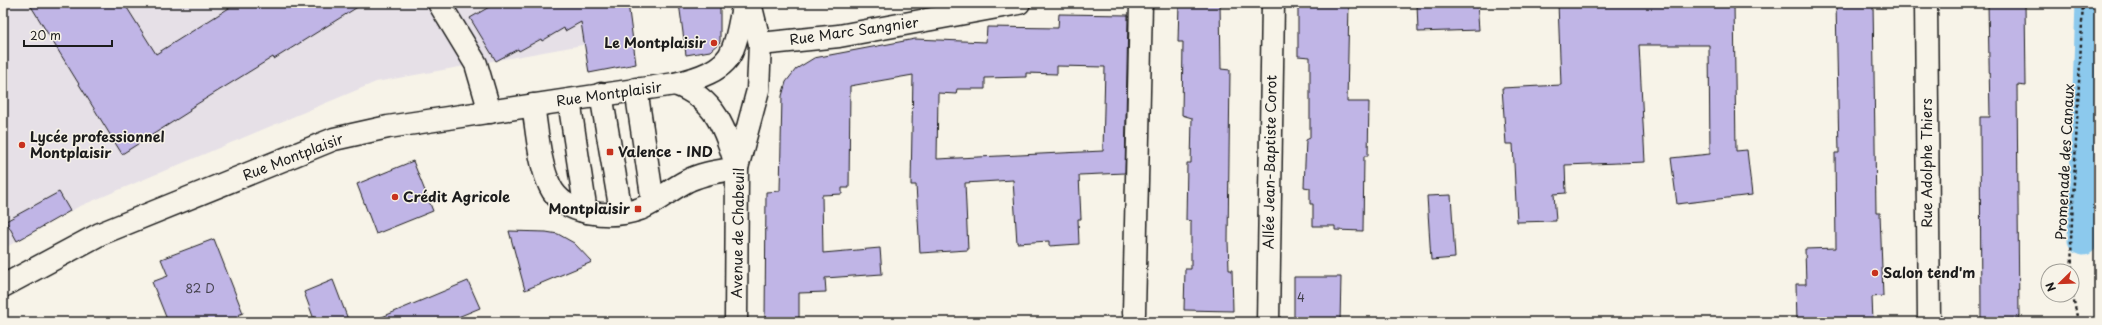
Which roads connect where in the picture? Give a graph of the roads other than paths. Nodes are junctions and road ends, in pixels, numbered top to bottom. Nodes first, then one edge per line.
1 (439, 3) edge
2 (744, 3) edge
3 (750, 3) edge
4 (1019, 3) edge
5 (1141, 3) edge
6 (1273, 3) edge
7 (1926, 3) edge
8 (973, 8) edge
9 (760, 44) junction
10 (675, 84) junction
11 (636, 89) junction
12 (601, 94) junction
13 (569, 100) junction
14 (533, 105) junction
15 (490, 112) junction
16 (737, 168) junction
17 (654, 202) junction
18 (586, 212) junction
19 (620, 212) junction
20 (3, 286) edge
21 (1134, 313) dead end
22 (736, 322) edge
23 (1268, 322) edge
24 (1929, 322) edge

1 - 15 street
2 - 10 street, Rue Montplaisir
3 - 9 street, Avenue de Chabeuil
4 - 8 street, Rue Marc Sangnier
5 - 21 street
6 - 23 street, Allée Jean-Baptiste Corot
7 - 24 street, Rue Adolphe Thiers
8 - 9 street, Rue Marc Sangnier
9 - 16 street, Avenue de Chabeuil
10 - 11 street, Rue Montplaisir
10 - 16 street, Rue Montplaisir
11 - 12 street, Rue Montplaisir
11 - 17 street
12 - 13 street, Rue Montplaisir
12 - 19 street
13 - 14 street, Rue Montplaisir
13 - 18 street
14 - 15 street, Rue Montplaisir
14 - 18 street
15 - 20 street, Rue Montplaisir
16 - 17 street
16 - 22 street, Avenue de Chabeuil
17 - 19 street
18 - 19 street

